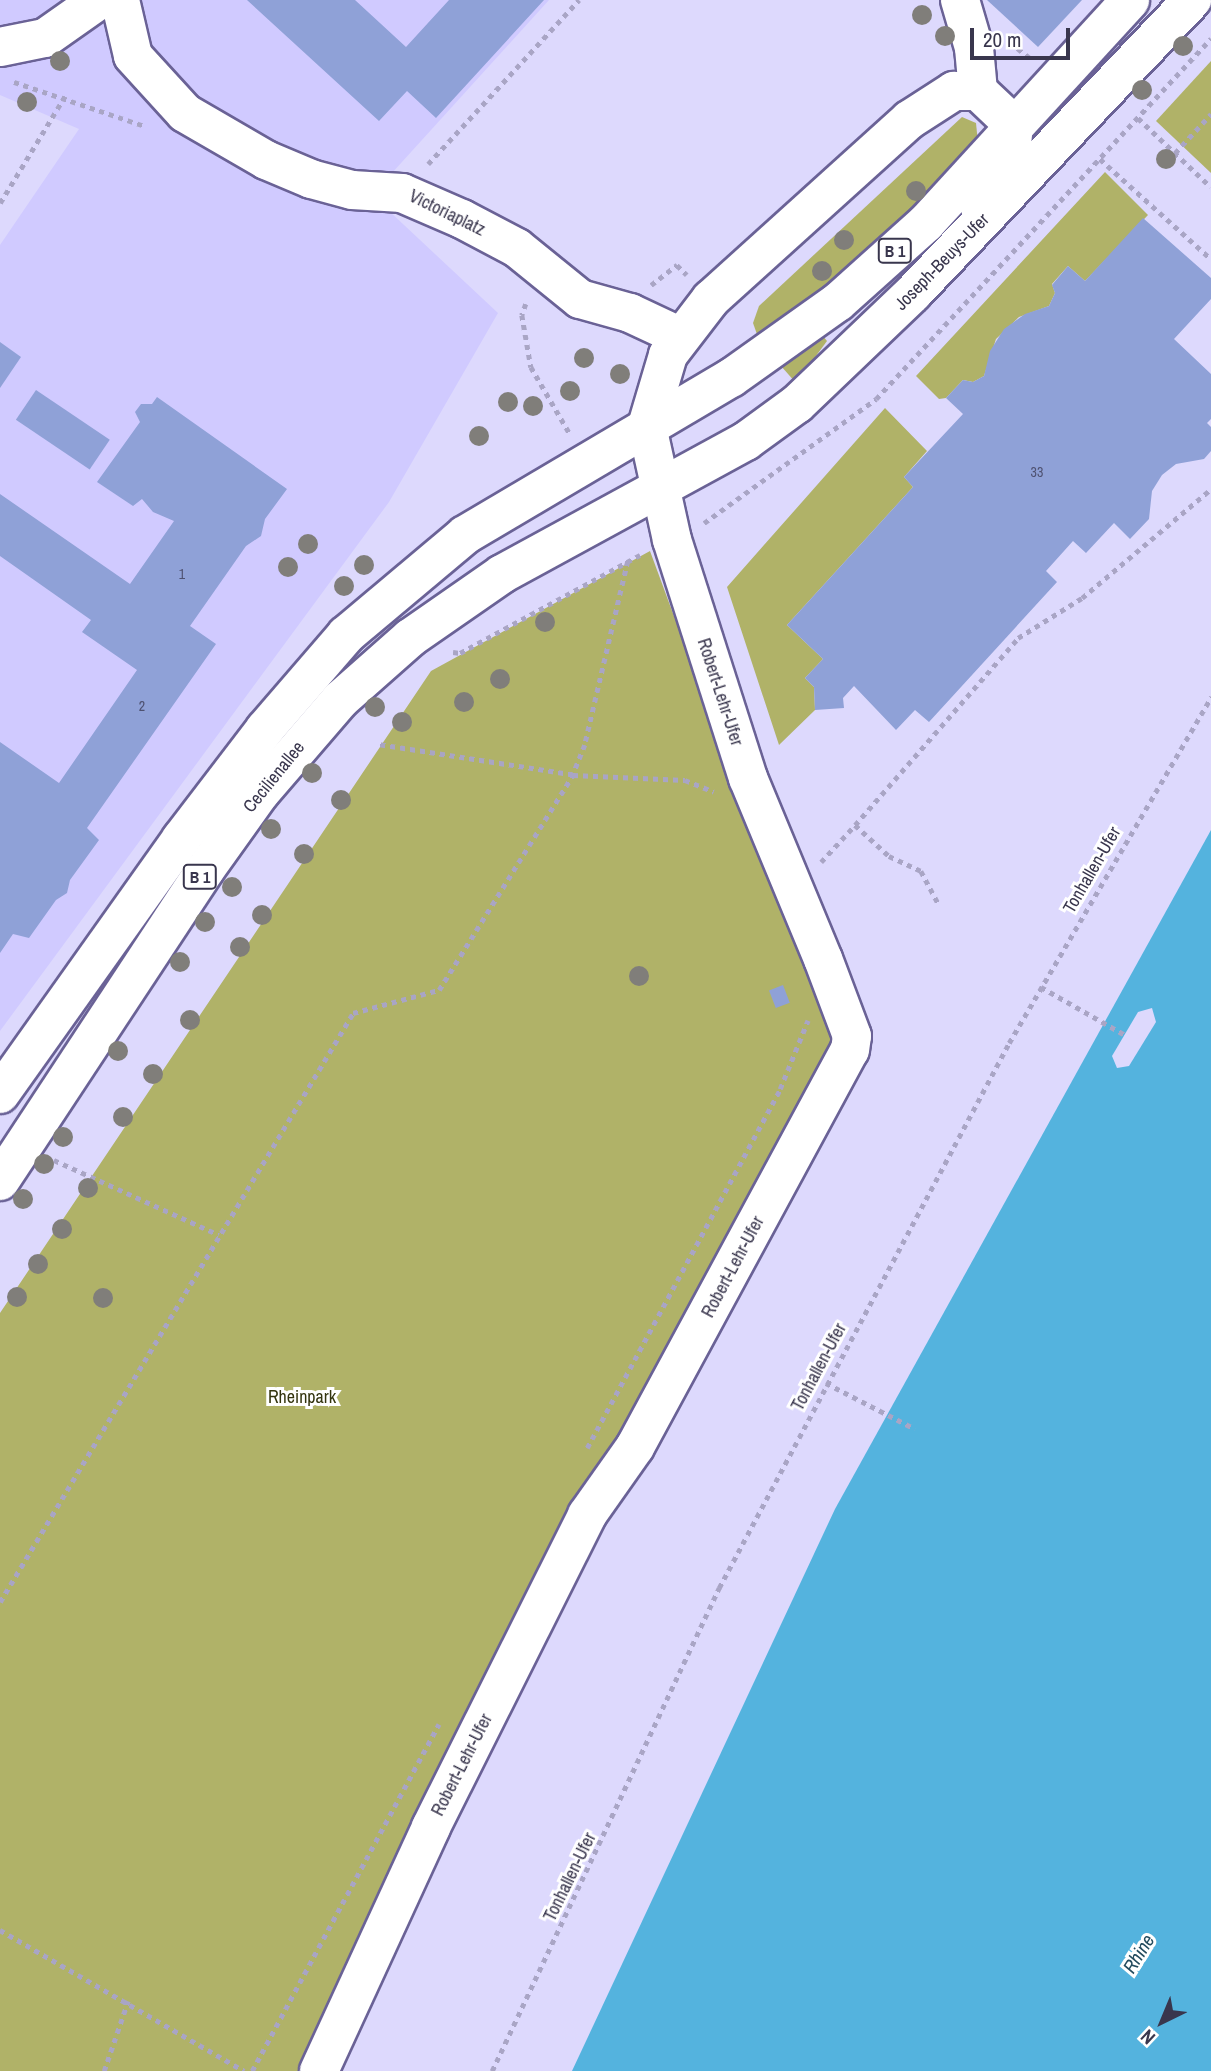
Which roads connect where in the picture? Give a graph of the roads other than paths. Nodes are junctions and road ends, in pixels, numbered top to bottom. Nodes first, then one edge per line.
1 (99, 0) edge
2 (120, 0) edge
3 (960, 0) edge
4 (1130, 0) edge
5 (1192, 0) edge
6 (1, 47) edge
7 (978, 91) junction
8 (1014, 125) junction
9 (952, 251) junction
10 (679, 336) junction
11 (647, 426) junction
12 (660, 488) junction
13 (0, 1094) edge
14 (0, 1181) edge
15 (319, 2071) edge

1 - 6 main road
2 - 10 main road, Victoriaplatz
3 - 7 main road
4 - 8 main road, B 1
5 - 9 main road, Joseph-Beuys-Ufer / B 1
7 - 8 main road
7 - 10 main road
8 - 9 main road
8 - 11 main road, B 1
9 - 12 main road, Joseph-Beuys-Ufer / B 1
10 - 11 main road
11 - 12 main road, Robert-Lehr-Ufer
11 - 13 main road, Cecilienallee / B 1
12 - 14 main road, Cecilienallee / B 1
12 - 15 main road, Robert-Lehr-Ufer

